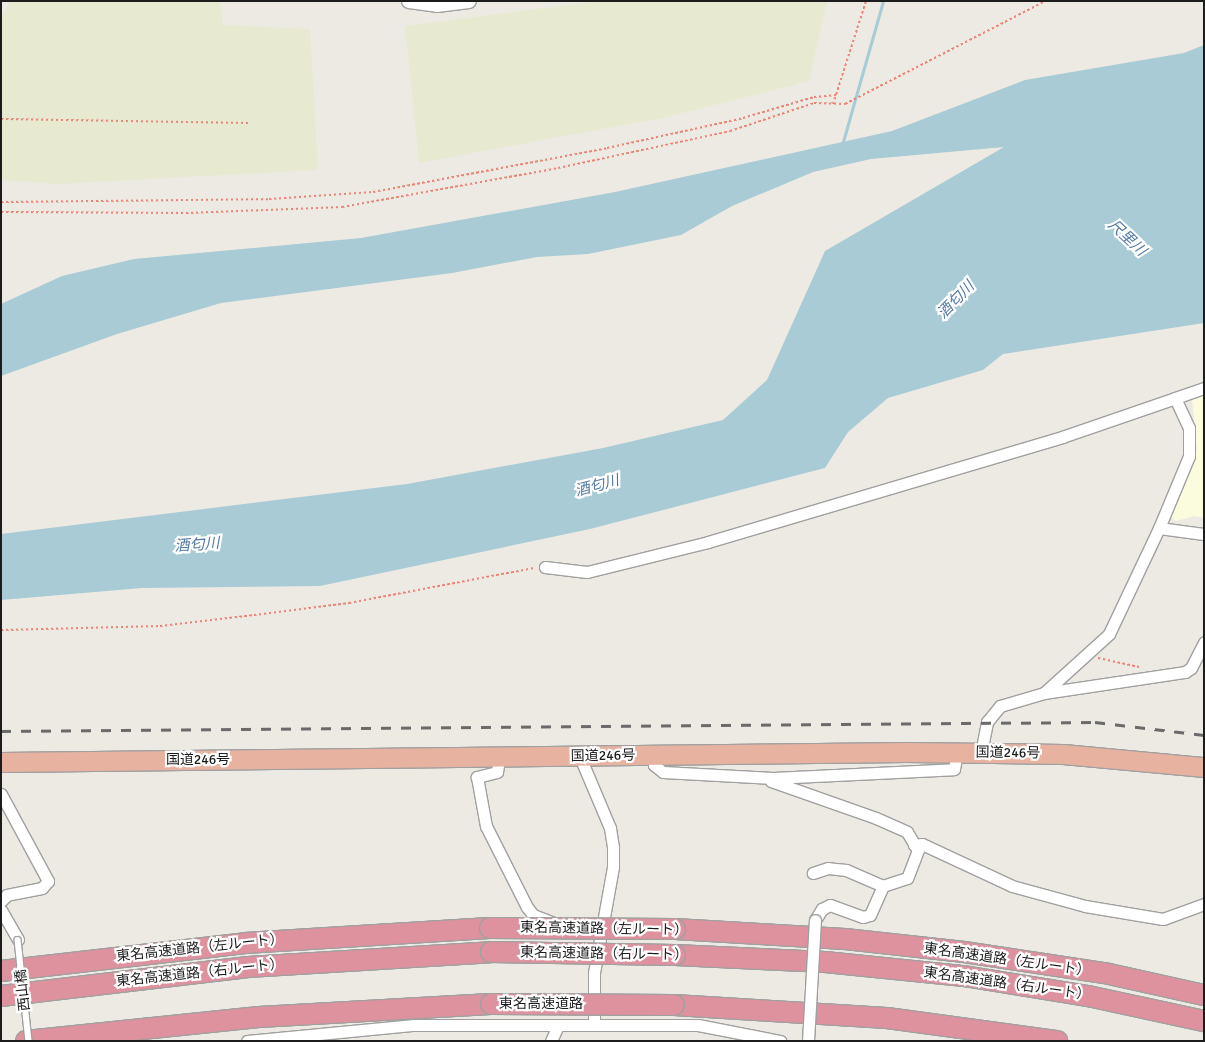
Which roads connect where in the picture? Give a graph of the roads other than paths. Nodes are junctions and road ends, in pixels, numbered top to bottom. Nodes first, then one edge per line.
1 (409, 1) edge
2 (469, 1) edge
3 (1204, 388) edge
4 (1175, 398) junction
5 (1159, 528) junction
6 (1204, 534) edge
7 (545, 567) road end
8 (1204, 642) edge
9 (1044, 693) junction
10 (956, 752) junction
11 (981, 752) junction
12 (653, 755) junction
13 (580, 756) junction
14 (498, 758) junction
15 (1, 762) edge
16 (1204, 767) edge
17 (768, 778) junction
18 (1, 794) edge
19 (914, 845) junction
20 (814, 873) dead end
21 (883, 886) junction
22 (1, 901) edge
23 (1204, 904) edge
24 (1, 910) edge
25 (18, 940) joint
26 (599, 942) junction
27 (1, 972) edge
28 (1204, 995) edge
29 (1, 996) edge
30 (1204, 1021) edge
31 (558, 1025) junction
32 (594, 1025) junction
33 (27, 1041) edge
34 (247, 1041) edge
35 (551, 1041) edge
36 (780, 1041) edge
37 (808, 1041) edge
38 (1056, 1041) edge

1 - 2 street
3 - 4 street
4 - 5 street
4 - 7 street
5 - 6 street
5 - 9 street
8 - 9 street
9 - 11 street
10 - 11 highway, 国道246号
10 - 12 highway, 国道246号
10 - 17 street
11 - 16 highway, 国道246号
12 - 13 highway, 国道246号
12 - 17 street
13 - 14 highway, 国道246号
13 - 26 street
14 - 15 highway, 国道246号
14 - 26 street
17 - 19 street
18 - 22 street
19 - 21 street
19 - 23 street
20 - 21 street
21 - 37 street, bridge
24 - 25 street
25 - 33 lane, 西山橋, bridge
26 - 32 street
27 - 28 highway, 東名高速道路（左ルート）, bridge
29 - 30 highway, 東名高速道路（右ルート）, bridge
31 - 32 street
31 - 34 street
31 - 35 street
32 - 36 street
33 - 38 highway, 東名高速道路, bridge

